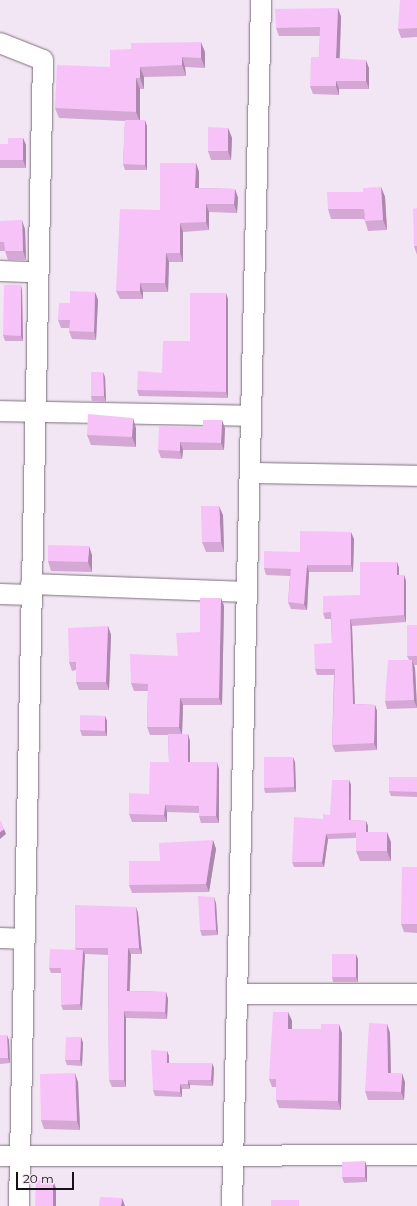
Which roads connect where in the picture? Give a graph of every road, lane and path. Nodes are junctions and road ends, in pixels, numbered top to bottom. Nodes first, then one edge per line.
1 (261, 0) edge
2 (0, 43) edge
3 (0, 271) edge
4 (38, 272) junction
5 (0, 411) edge
6 (37, 412) junction
7 (251, 416) junction
8 (250, 473) junction
9 (417, 476) edge
10 (31, 589) junction
11 (247, 592) junction
12 (0, 594) edge
13 (0, 938) edge
14 (24, 938) junction
15 (237, 994) junction
16 (417, 994) edge
17 (234, 1155) junction
18 (417, 1155) edge
19 (0, 1156) edge
20 (20, 1156) junction
21 (19, 1206) edge
22 (232, 1206) edge

1 - 7 street
2 - 4 street
3 - 4 street
4 - 6 street
5 - 6 street
6 - 7 street
6 - 10 street
7 - 8 street
8 - 9 street
8 - 11 street
10 - 11 street
10 - 12 street
10 - 14 street
11 - 15 street
13 - 14 street
14 - 20 street
15 - 16 street
15 - 17 street
17 - 18 street
17 - 20 street
17 - 22 street
19 - 20 street
20 - 21 street

